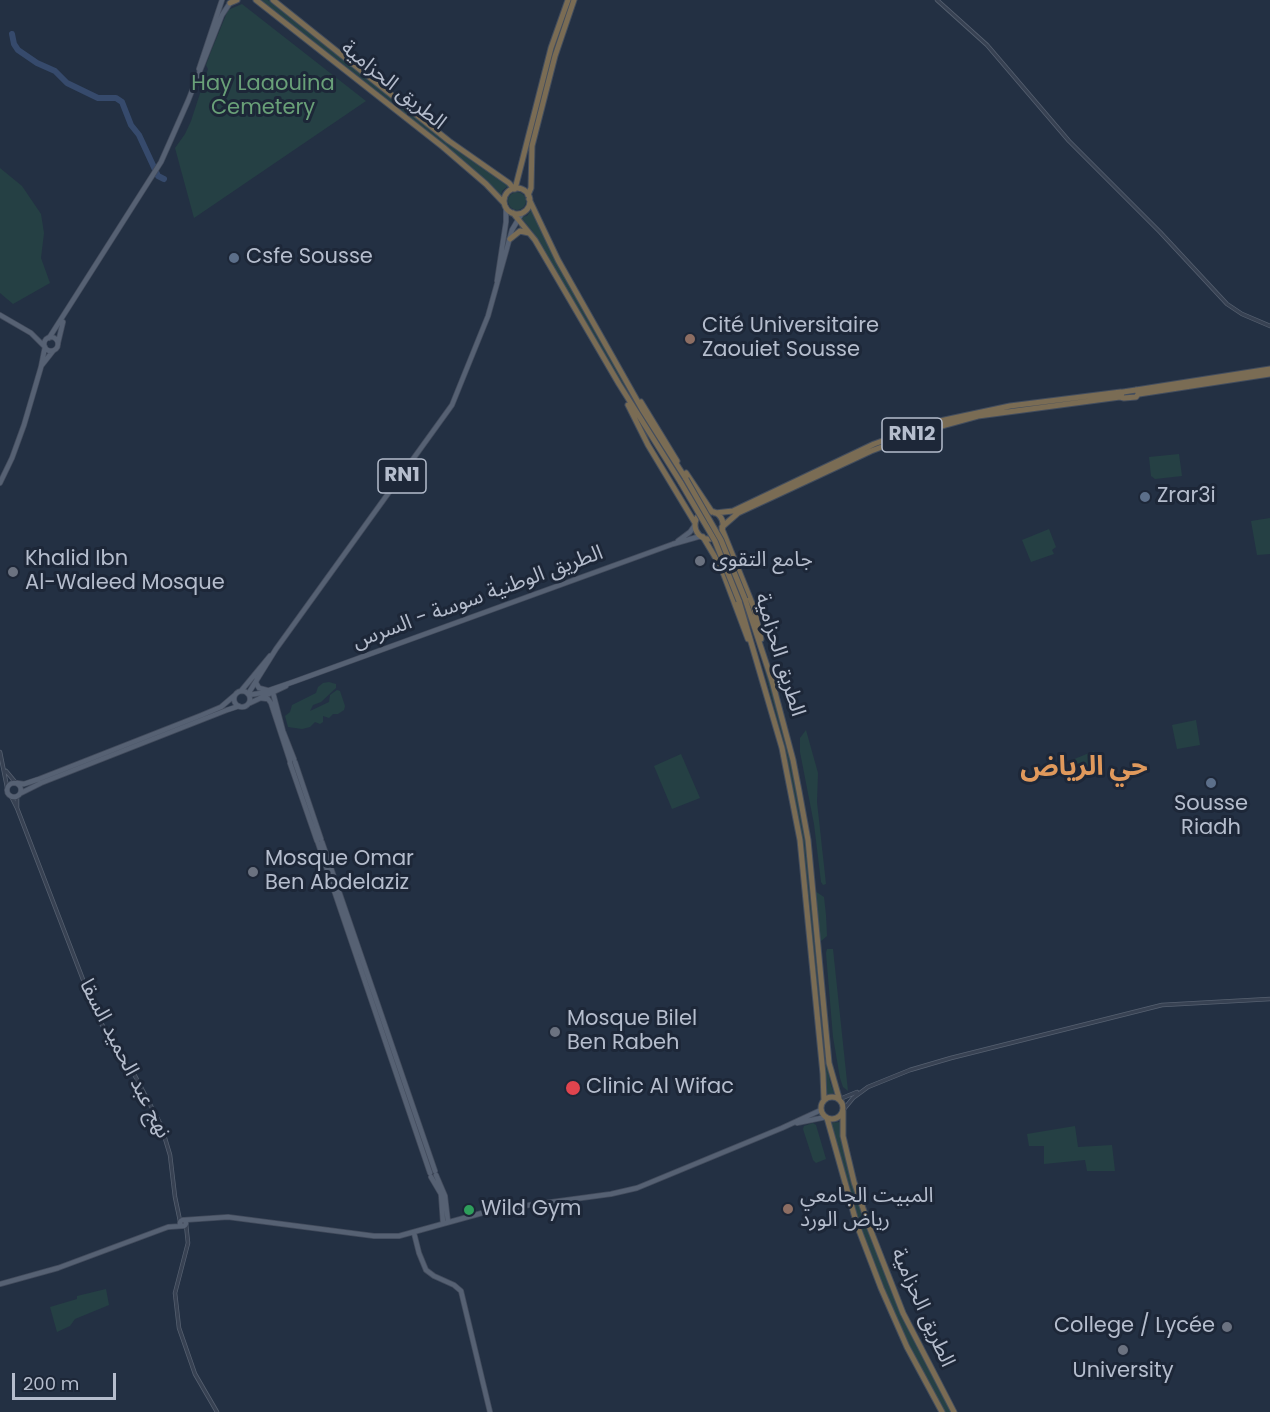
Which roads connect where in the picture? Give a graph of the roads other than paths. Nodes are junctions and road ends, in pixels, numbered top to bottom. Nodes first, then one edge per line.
1 (222, 0) edge
2 (237, 0) edge
3 (256, 0) edge
4 (273, 0) edge
5 (568, 0) edge
6 (574, 0) edge
7 (937, 0) edge
8 (231, 1) edge
9 (198, 75) junction
10 (518, 172) junction
11 (504, 179) junction
12 (514, 189) junction
13 (529, 197) junction
14 (505, 205) junction
15 (513, 213) junction
16 (522, 213) junction
17 (518, 219) junction
18 (531, 235) junction
19 (510, 239) junction
20 (496, 286) junction
21 (0, 315) edge
22 (64, 316) junction
23 (1270, 326) edge
24 (31, 333) junction
25 (49, 338) junction
26 (57, 343) junction
27 (44, 346) junction
28 (53, 351) junction
29 (41, 367) junction
30 (1270, 369) edge
31 (1270, 374) edge
32 (626, 380) junction
33 (619, 384) junction
34 (1137, 392) junction
35 (1121, 394) junction
36 (683, 481) junction
37 (0, 483) edge
38 (713, 512) junction
39 (695, 524) junction
40 (722, 528) junction
41 (702, 537) junction
42 (673, 544) junction
43 (742, 600) junction
44 (761, 646) junction
45 (276, 649) junction
46 (753, 650) junction
47 (258, 676) junction
48 (241, 691) junction
49 (271, 692) junction
50 (248, 694) junction
51 (235, 695) junction
52 (260, 698) junction
53 (249, 704) junction
54 (239, 706) junction
55 (0, 752) edge
56 (292, 761) junction
57 (4, 766) junction
58 (16, 783) junction
59 (7, 787) junction
60 (0, 791) edge
61 (15, 795) junction
62 (0, 796) edge
63 (1270, 999) edge
64 (861, 1091) junction
65 (839, 1098) junction
66 (824, 1100) junction
67 (821, 1110) junction
68 (844, 1110) junction
69 (827, 1117) junction
70 (792, 1124) junction
71 (183, 1223) junction
72 (446, 1223) junction
73 (414, 1233) junction
74 (0, 1284) edge
75 (217, 1412) edge
76 (490, 1412) edge
77 (942, 1412) edge
78 (954, 1412) edge

1 - 9 main road
2 - 8 highway
3 - 14 highway, الطريق الحزامية
4 - 11 highway, الطريق الحزامية
5 - 10 highway
6 - 13 highway, RN1
7 - 23 street
8 - 9 main road
9 - 22 main road
10 - 11 highway
10 - 12 highway
11 - 12 highway, الطريق الحزامية
12 - 13 highway
12 - 14 highway
13 - 16 highway, RN1
13 - 32 highway, الطريق الحزامية
14 - 15 highway
14 - 20 main road, RN1
15 - 16 highway
15 - 17 highway, الطريق الحزامية
16 - 17 main road, RN1
17 - 18 highway, الطريق الحزامية
17 - 19 main road, RN1
18 - 19 highway
18 - 33 highway, الطريق الحزامية
19 - 20 main road, RN1
20 - 45 main road, RN1
21 - 24 main road
22 - 25 main road
22 - 26 main road
24 - 25 main road
24 - 27 main road
25 - 26 main road
25 - 27 main road
26 - 28 main road
27 - 28 main road
27 - 29 main road
28 - 29 main road
29 - 37 main road
30 - 34 highway, RN12
31 - 34 highway, RN12
32 - 36 highway, الطريق الحزامية
32 - 38 highway
33 - 36 highway, الطريق الحزامية
33 - 39 highway
34 - 35 highway, RN12
35 - 38 highway, RN12
35 - 40 highway, RN12
36 - 43 highway, الطريق الحزامية, bridge
38 - 39 highway, RN12
38 - 40 highway
39 - 41 highway
39 - 42 main road, الطريق الوطنية سوسة - السرس / RN12
40 - 41 highway, RN12
40 - 44 highway
41 - 42 main road, الطريق الوطنية سوسة - السرس / RN12
41 - 46 highway
42 - 49 main road, الطريق الوطنية سوسة - السرس / RN12
43 - 44 highway, الطريق الحزامية
43 - 46 highway, الطريق الحزامية
44 - 65 highway, الطريق الحزامية
45 - 47 main road, RN1
45 - 48 main road, RN1
46 - 66 highway, الطريق الحزامية
47 - 49 main road
47 - 50 main road, RN1
48 - 50 main road
48 - 51 main road, RN1
49 - 50 main road, الطريق الوطنية سوسة - السرس / RN12
49 - 52 main road, الطريق الوطنية سوسة - السرس / RN12
49 - 56 main road
50 - 53 main road, RN1
51 - 54 main road
51 - 58 main road, RN1
52 - 53 main road, الطريق الوطنية سوسة - السرس / RN12
52 - 56 main road
53 - 54 main road
54 - 61 main road
55 - 57 street
56 - 72 main road
57 - 58 street
57 - 59 street
58 - 59 main road, RN1
58 - 61 main road
59 - 60 main road, RN1
59 - 61 main road
61 - 62 main road
61 - 71 street, نهج عبد الحميد السقا
63 - 64 street
64 - 65 street
64 - 68 street
65 - 66 highway
65 - 68 highway, الطريق الحزامية
66 - 67 highway, الطريق الحزامية
67 - 69 highway, الطريق الحزامية
67 - 70 main road
68 - 69 highway
68 - 78 highway, الطريق الحزامية
69 - 70 main road
69 - 77 highway, الطريق الحزامية
70 - 72 main road
71 - 73 main road
71 - 74 main road
71 - 75 street, نهج عبد الحميد السقا
72 - 73 main road
73 - 76 main road

